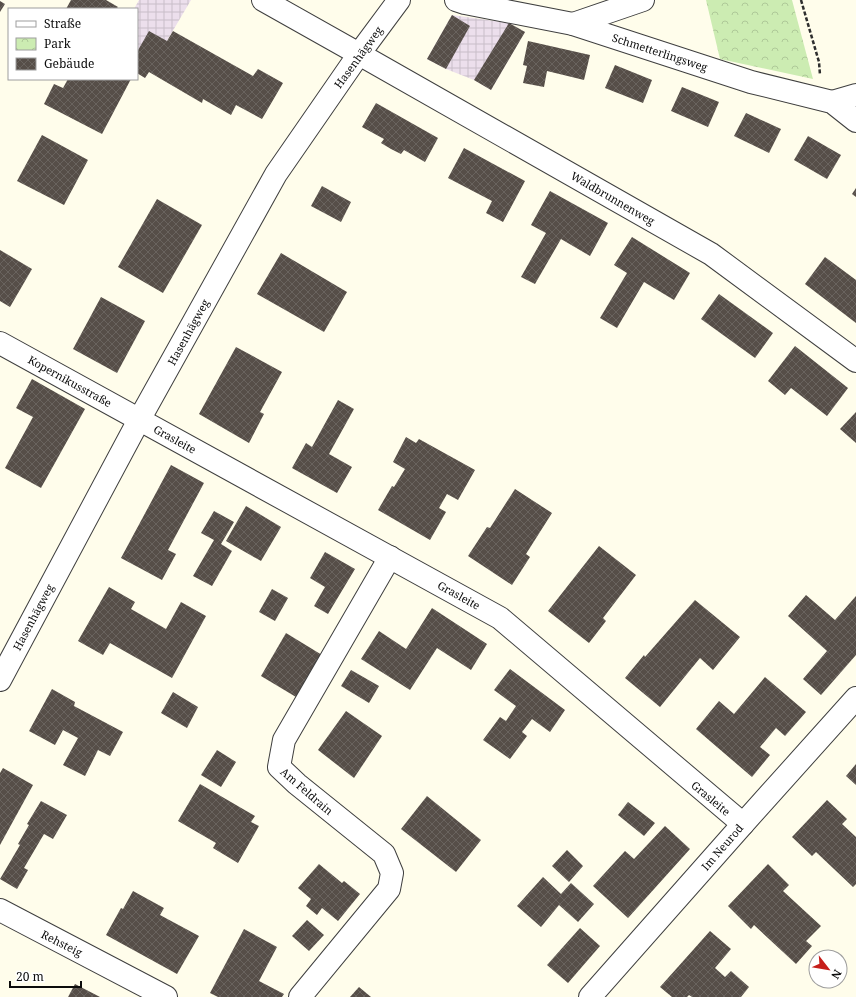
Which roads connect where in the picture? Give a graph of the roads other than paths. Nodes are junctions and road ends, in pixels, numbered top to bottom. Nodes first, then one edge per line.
1 (263, 0) edge
2 (399, 0) edge
3 (456, 0) edge
4 (643, 0) edge
5 (573, 24) junction
6 (359, 54) junction
7 (856, 95) edge
8 (827, 101) junction
9 (856, 121) edge
10 (0, 343) edge
11 (856, 361) edge
12 (139, 420) junction
13 (390, 557) junction
14 (0, 680) edge
15 (856, 698) edge
16 (743, 824) junction
17 (0, 910) edge
18 (166, 997) edge
19 (300, 997) edge
20 (590, 997) edge

1 - 6 street, Waldbrunnenweg
2 - 6 street, Hasenhägweg
3 - 5 street, Schmetterlingsweg
4 - 5 street
5 - 8 street, Schmetterlingsweg
6 - 11 street, Waldbrunnenweg
6 - 12 street, Hasenhägweg
7 - 8 street
8 - 9 street, Schmetterlingsweg
10 - 12 street, Kopernikusstraße
12 - 13 street, Grasleite
12 - 14 street, Hasenhägweg
13 - 16 street, Grasleite
13 - 19 street, Am Feldrain
15 - 16 street, Im Neurod
16 - 20 street, Im Neurod
17 - 18 street, Rehsteig

